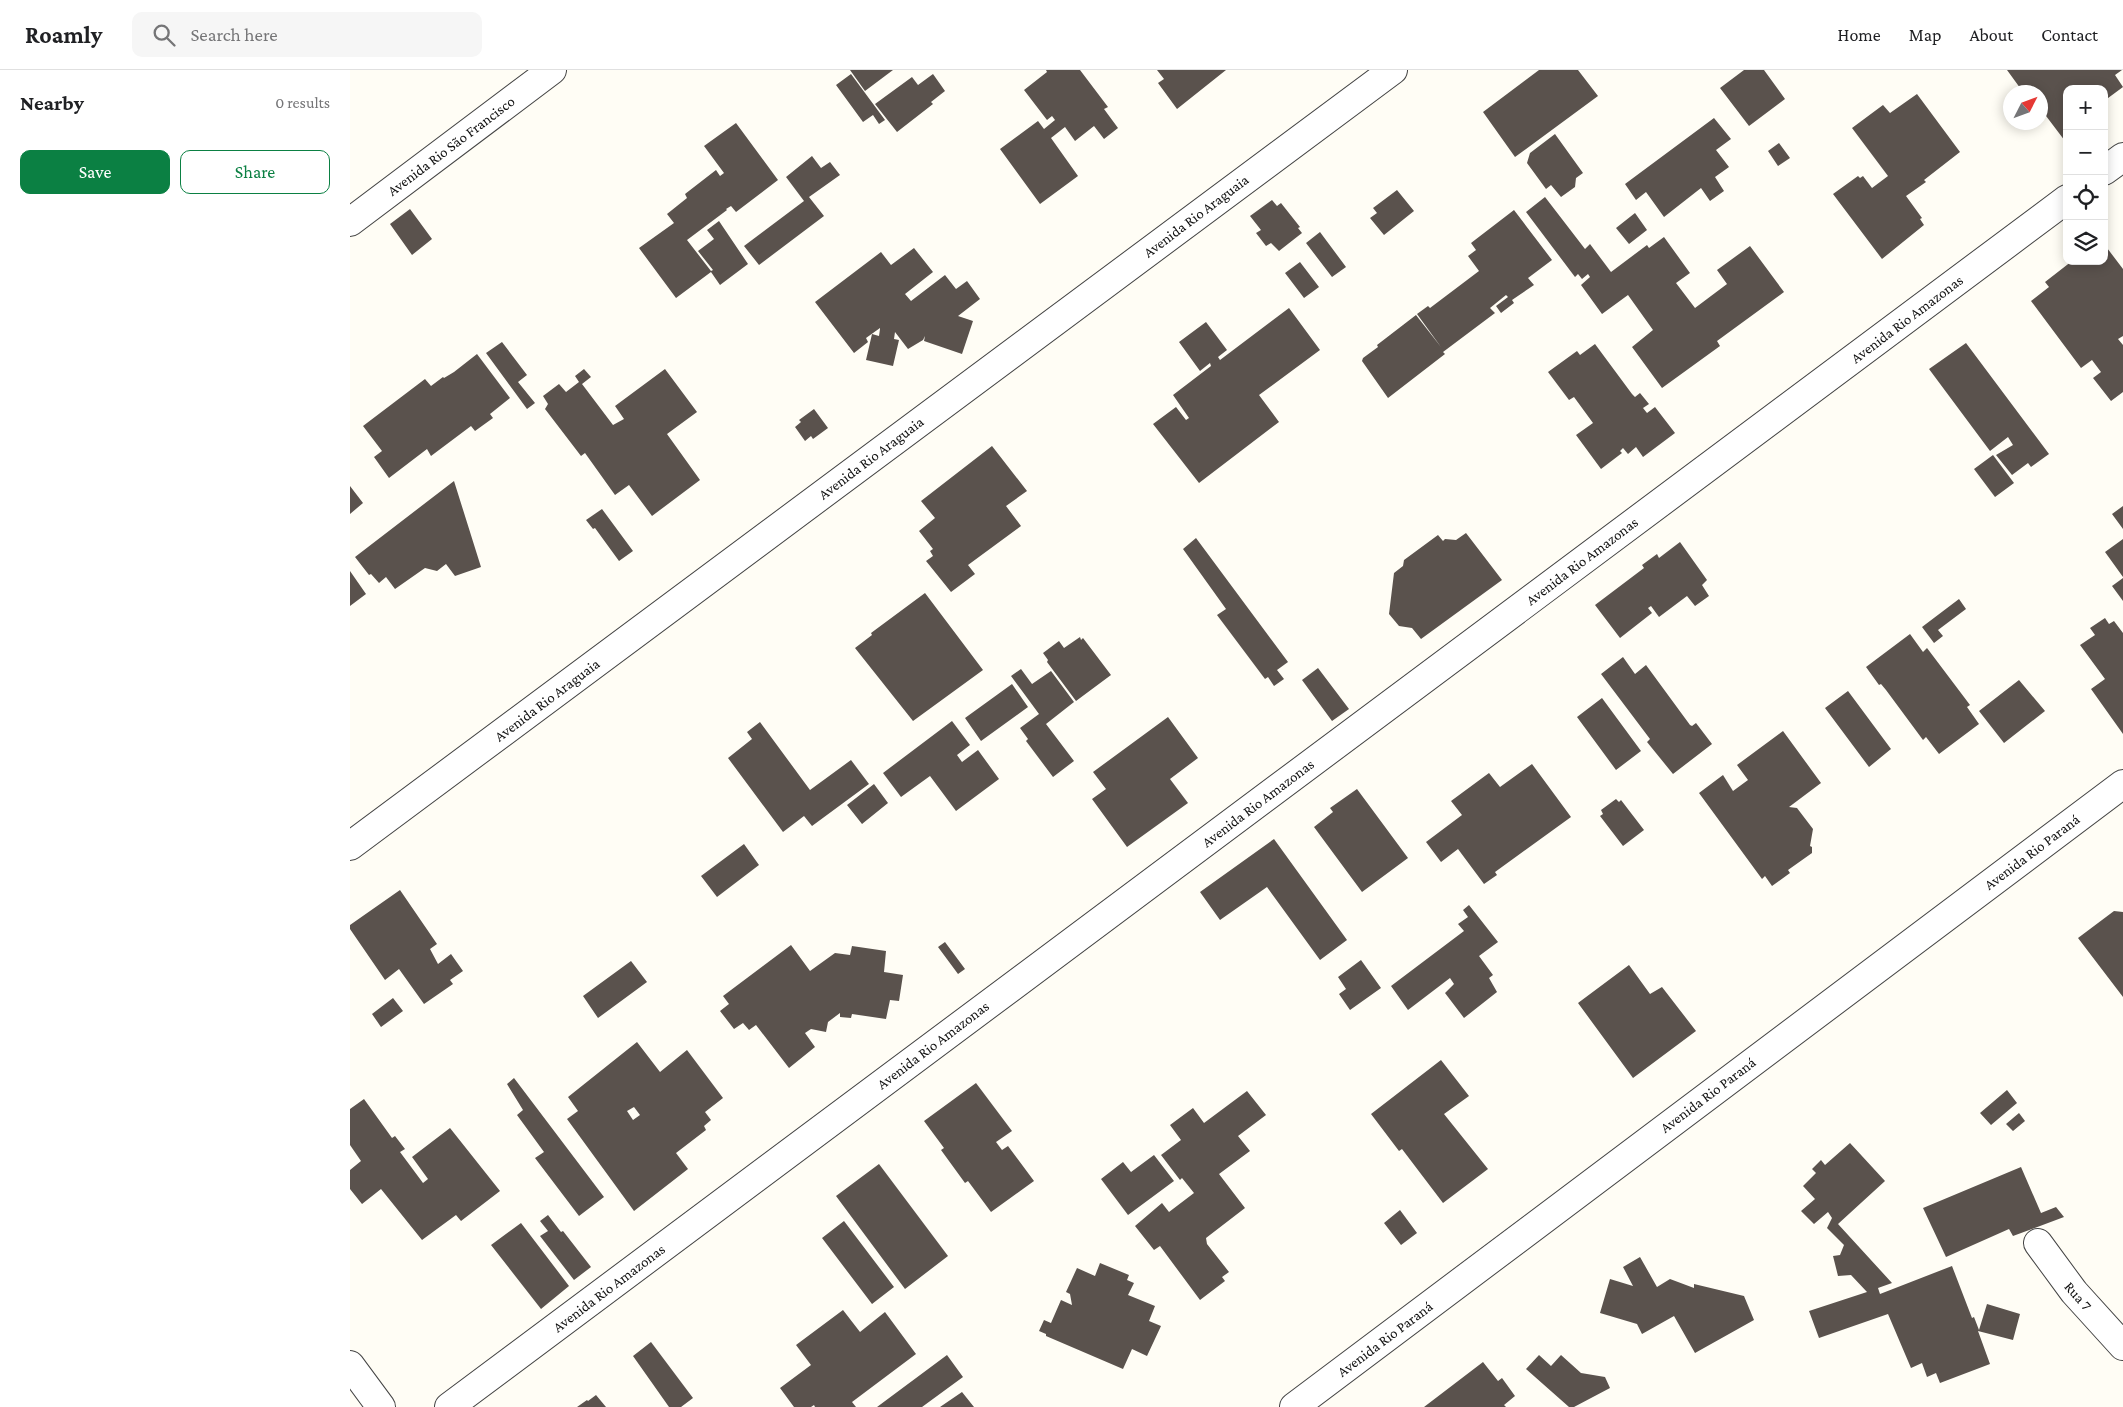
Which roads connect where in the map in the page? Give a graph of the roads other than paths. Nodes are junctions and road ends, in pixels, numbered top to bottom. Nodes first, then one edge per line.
1 (552, 70) edge
2 (1393, 70) edge
3 (2123, 158) edge
4 (2108, 169) edge
5 (2063, 202) edge
6 (350, 222) edge
7 (2123, 784) edge
8 (350, 846) edge
9 (2038, 1243) dead end
10 (2123, 1346) edge
11 (350, 1365) edge
12 (381, 1407) edge
13 (449, 1407) edge
14 (1294, 1407) edge

1 - 6 street, Avenida Rio São Francisco
2 - 8 street, Avenida Rio Araguaia
3 - 4 street
5 - 13 street, Avenida Rio Amazonas
7 - 14 street, Avenida Rio Paraná
9 - 10 street, Rua 7
11 - 12 street

